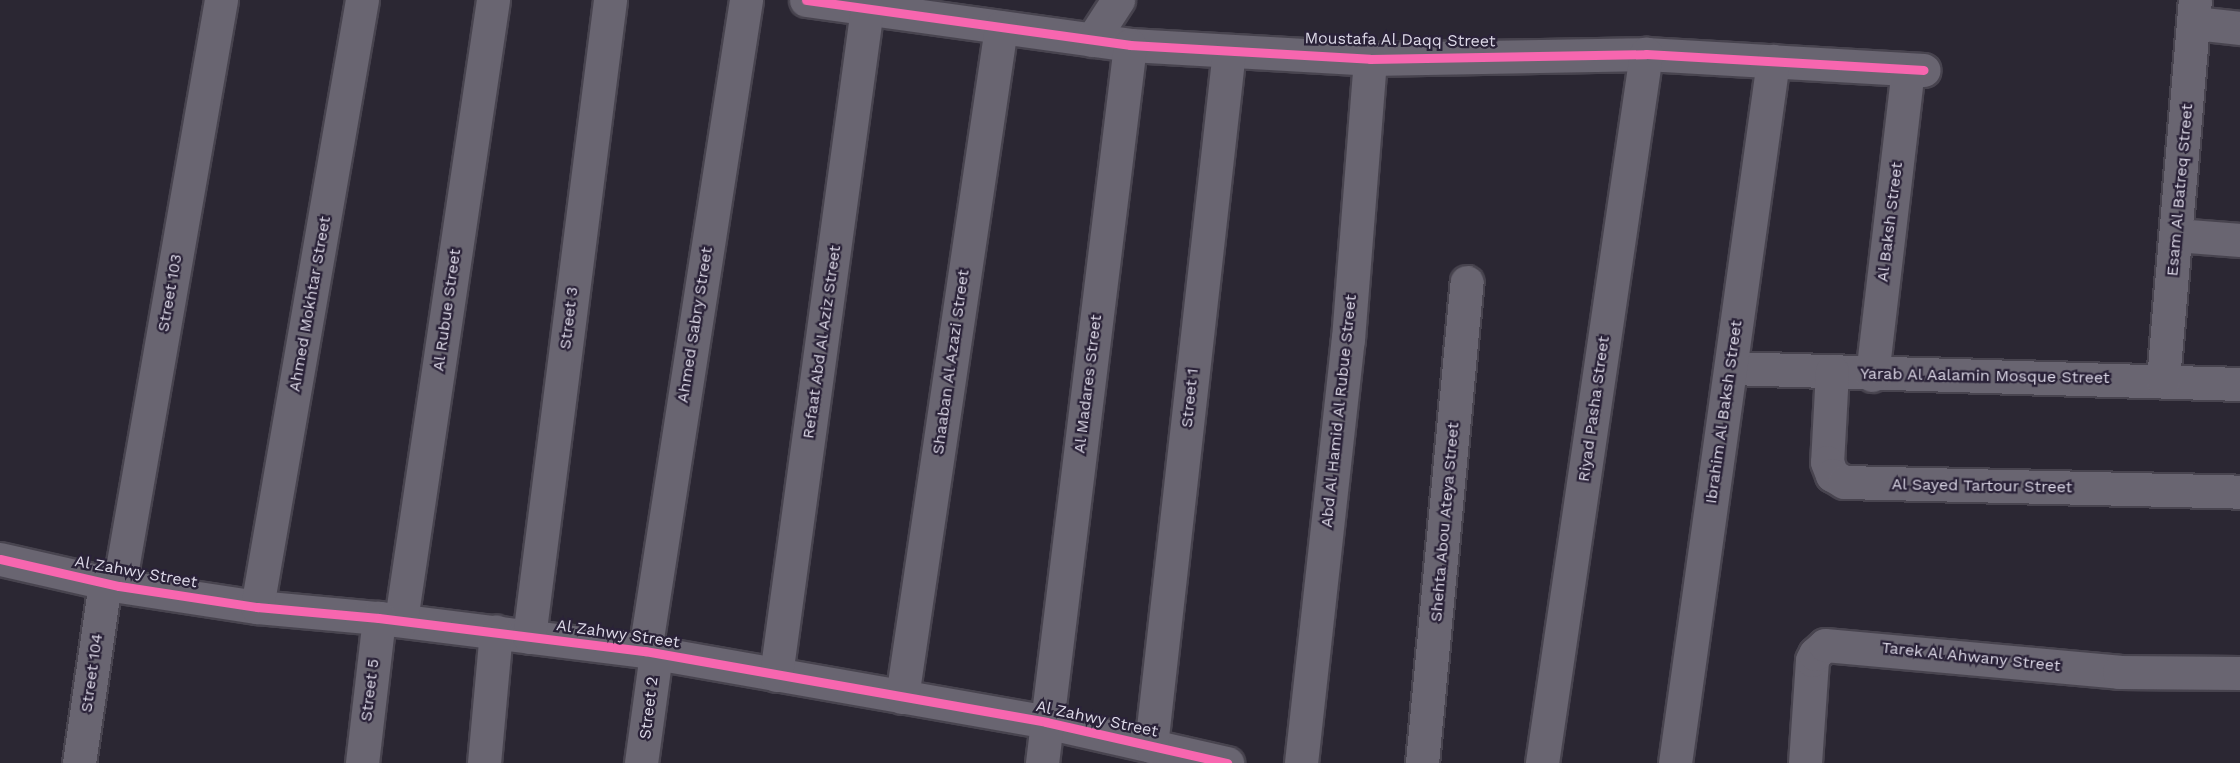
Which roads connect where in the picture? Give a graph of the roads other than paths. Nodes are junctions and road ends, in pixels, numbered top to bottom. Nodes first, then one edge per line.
1 (221, 0) edge
2 (362, 0) edge
3 (493, 0) edge
4 (610, 0) edge
5 (746, 0) edge
6 (807, 0) edge
7 (1118, 0) edge
8 (856, 5) edge
9 (964, 11) edge
10 (2195, 12) edge
11 (1000, 27) junction
12 (2240, 28) edge
13 (1092, 40) junction
14 (1130, 45) junction
15 (1229, 51) junction
16 (1646, 54) junction
17 (1370, 59) junction
18 (1773, 61) junction
19 (1916, 70) joint
20 (2176, 235) junction
21 (2240, 240) edge
22 (1467, 282) dead end
23 (1731, 368) junction
24 (1832, 371) junction
25 (1872, 375) junction
26 (2163, 380) junction
27 (2240, 384) edge
28 (2240, 492) edge
29 (0, 559) edge
30 (112, 585) junction
31 (257, 607) junction
32 (390, 619) junction
33 (496, 632) junction
34 (529, 637) junction
35 (650, 652) junction
36 (2240, 673) edge
37 (776, 675) junction
38 (902, 697) junction
39 (1046, 722) junction
40 (1151, 746) junction
41 (79, 763) edge
42 (362, 763) edge
43 (484, 763) edge
44 (641, 763) edge
45 (1042, 763) edge
46 (1227, 763) edge
47 (1301, 763) edge
48 (1422, 763) edge
49 (1542, 763) edge
50 (1675, 763) edge
51 (1805, 763) edge

1 - 30 street, Street 103
2 - 31 street, Ahmed Mokhtar Street
3 - 32 street, Al Rubue Street
4 - 34 street, Street 3
5 - 35 street, Ahmed Sabry Street
6 - 8 street, Moustafa Al Daqq Street
7 - 13 street
8 - 9 street, Moustafa Al Daqq Street
8 - 37 street, Refaat Abd Al Aziz Street
9 - 11 street, Moustafa Al Daqq Street
10 - 12 street
10 - 20 street, Esam Al Batreq Street
11 - 13 street, Moustafa Al Daqq Street
11 - 38 street, Shaaban Al Azazi Street
13 - 14 street, Moustafa Al Daqq Street
14 - 15 street, Moustafa Al Daqq Street
14 - 39 street, Al Madares Street
15 - 17 street, Moustafa Al Daqq Street
15 - 40 street, Street 1
16 - 17 street, Moustafa Al Daqq Street
16 - 18 street, Moustafa Al Daqq Street
16 - 49 street, Riyad Pasha Street
17 - 47 street, Abd Al Hamid Al Rubue Street
18 - 19 street, Moustafa Al Daqq Street
18 - 23 street, Ibrahim Al Baksh Street
19 - 25 street, Al Baksh Street
20 - 21 street
20 - 26 street, Esam Al Batreq Street
22 - 48 street, Shehta Abou Ateya Street
23 - 24 street, Yarab Al Aalamin Mosque Street
23 - 50 street, Ibrahim Al Baksh Street
24 - 25 street, Yarab Al Aalamin Mosque Street
24 - 28 street, Al Sayed Tartour Street
25 - 26 street, Yarab Al Aalamin Mosque Street
26 - 27 street, Yarab Al Aalamin Mosque Street
29 - 30 street, Al Zahwy Street
30 - 31 street, Al Zahwy Street
30 - 41 street, Street 104
31 - 32 street, Al Zahwy Street
32 - 33 street, Al Zahwy Street
32 - 42 street, Street 5
33 - 34 street, Al Zahwy Street
33 - 43 street
34 - 35 street, Al Zahwy Street
35 - 37 street, Al Zahwy Street
35 - 44 street, Street 2
36 - 51 street, Tarek Al Ahwany Street
37 - 38 street, Al Zahwy Street
38 - 39 street, Al Zahwy Street
39 - 40 street, Al Zahwy Street
39 - 45 street, Al Madares Street
40 - 46 street, Al Zahwy Street

